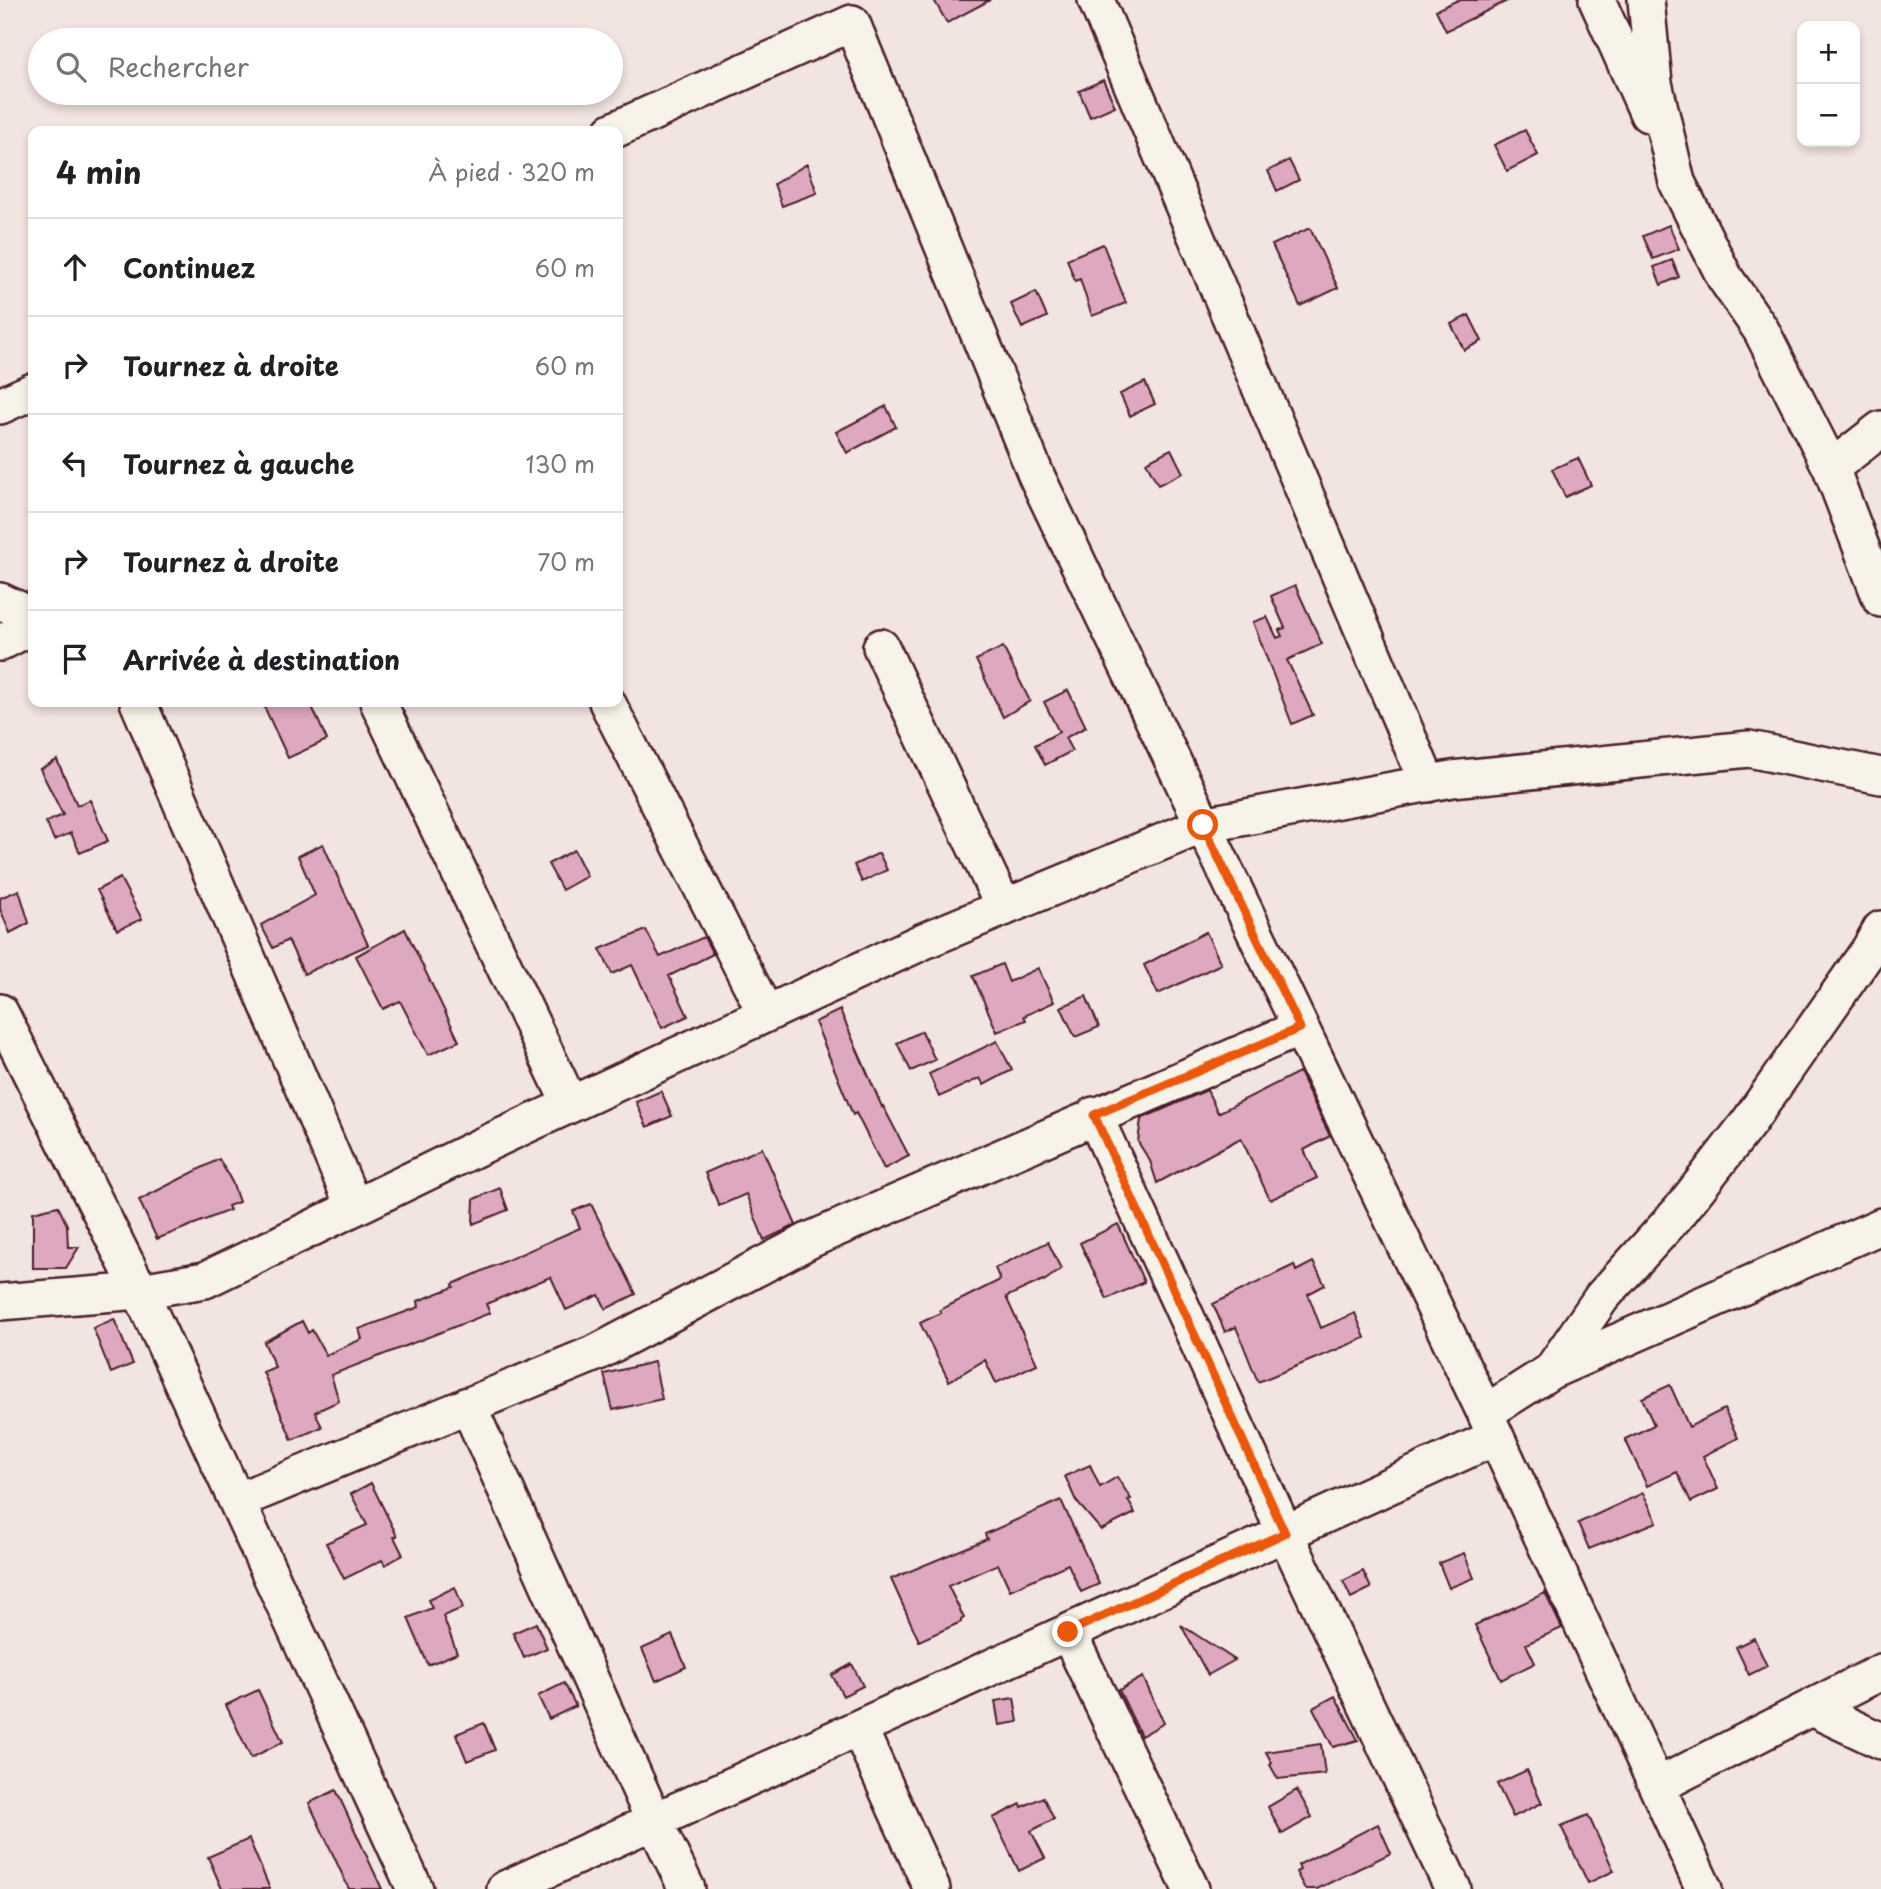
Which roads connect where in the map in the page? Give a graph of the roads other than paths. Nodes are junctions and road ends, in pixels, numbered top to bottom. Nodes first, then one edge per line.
1 (1096, 0) edge
2 (1597, 0) edge
3 (1646, 0) edge
4 (623, 126) edge
5 (1677, 182) junction
6 (1881, 429) edge
7 (1832, 468) junction
8 (1881, 600) edge
9 (0, 601) edge
10 (28, 614) edge
11 (28, 629) edge
12 (0, 643) edge
13 (881, 647) dead end
14 (140, 707) edge
15 (380, 707) edge
16 (610, 707) edge
17 (1881, 776) edge
18 (1428, 784) junction
19 (1203, 825) junction
20 (1004, 908) junction
21 (1881, 929) edge
22 (0, 1012) edge
23 (766, 1014) junction
24 (1300, 1028) junction
25 (570, 1104) junction
26 (1094, 1115) junction
27 (354, 1207) junction
28 (1881, 1226) edge
29 (140, 1291) junction
30 (0, 1302) edge
31 (1551, 1371) junction
32 (468, 1405) junction
33 (1491, 1425) junction
34 (237, 1501) junction
35 (1285, 1533) junction
36 (1068, 1632) junction
37 (1881, 1672) edge
38 (1811, 1708) junction
39 (859, 1728) junction
40 (1881, 1741) edge
41 (1657, 1786) junction
42 (654, 1821) junction
43 (415, 1889) edge
44 (505, 1889) edge
45 (687, 1889) edge
46 (932, 1889) edge
47 (1191, 1889) edge
48 (1453, 1889) edge
49 (1704, 1889) edge

1 - 18 street
2 - 5 street
3 - 5 street
4 - 19 street
5 - 7 street
6 - 7 street
7 - 8 street
9 - 10 street
11 - 12 street
13 - 20 street
14 - 27 street
15 - 25 street
16 - 23 street
17 - 18 street
18 - 19 street
19 - 20 street
19 - 24 street
20 - 23 street
21 - 31 street
22 - 29 street
23 - 25 street
24 - 26 street
24 - 33 street
25 - 27 street
26 - 32 street
26 - 35 street
27 - 29 street
28 - 31 street
29 - 30 street
29 - 34 street
31 - 33 street
32 - 34 street
32 - 42 street
33 - 35 street
33 - 41 street
34 - 43 street
35 - 36 street
35 - 48 street
36 - 39 street
36 - 47 street
37 - 38 street
38 - 40 street
38 - 41 street
39 - 42 street
39 - 46 street
41 - 49 street
42 - 44 street
42 - 45 street

